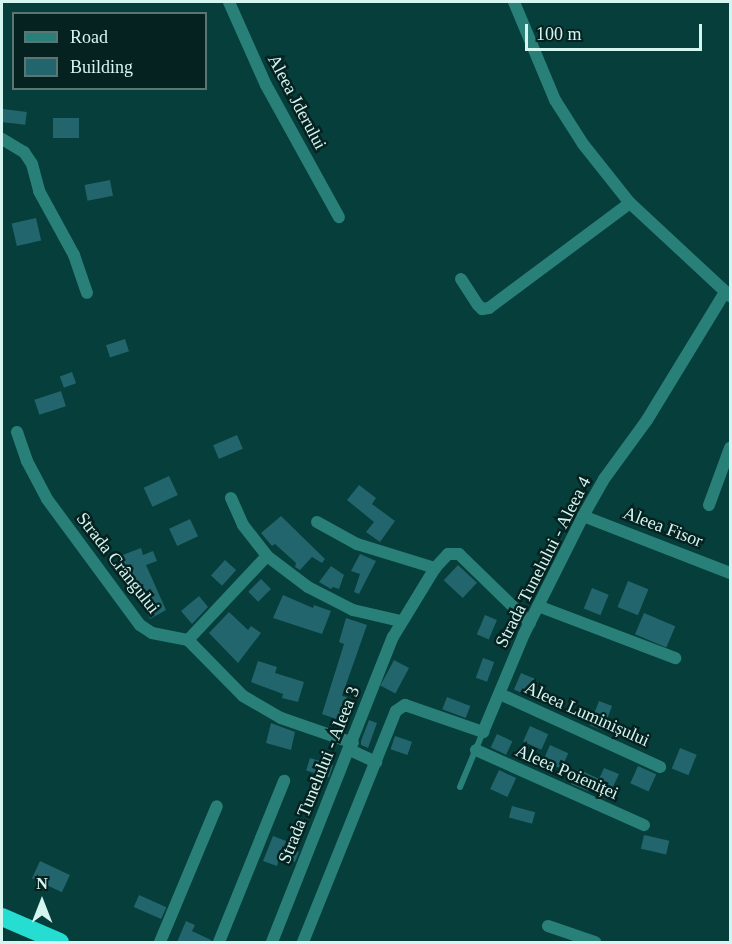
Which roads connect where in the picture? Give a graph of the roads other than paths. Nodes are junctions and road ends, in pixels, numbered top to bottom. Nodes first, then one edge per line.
1 (229, 2) edge
2 (514, 2) edge
3 (2, 139) edge
4 (630, 203) junction
5 (339, 217) dead end
6 (461, 279) dead end
7 (87, 293) dead end
8 (728, 295) edge
9 (17, 432) dead end
10 (730, 448) edge
11 (231, 498) dead end
12 (709, 505) dead end
13 (583, 516) junction
14 (317, 522) dead end
15 (267, 556) junction
16 (435, 568) junction
17 (730, 573) edge
18 (538, 606) junction
19 (400, 621) junction
20 (530, 623) junction
21 (188, 640) junction
22 (675, 658) dead end
23 (500, 694) junction
24 (483, 732) junction
25 (351, 746) junction
26 (476, 750) junction
27 (376, 762) junction
28 (660, 766) dead end
29 (284, 781) dead end
30 (460, 787) dead end
31 (217, 806) dead end
32 (644, 825) dead end
33 (2, 917) edge
34 (548, 926) dead end
35 (60, 942) edge
36 (160, 942) edge
37 (219, 942) edge
38 (272, 942) edge
39 (303, 942) edge
40 (595, 942) edge

1 - 5 street, Aleea Jderului
2 - 4 street
3 - 7 street
4 - 6 street
4 - 8 street
8 - 13 street, Strada Tunelului - Aleea 4
9 - 21 street, Strada Crângului
10 - 12 street
11 - 15 street
13 - 17 street, Aleea Fisor
13 - 18 street, Strada Tunelului - Aleea 4
14 - 16 street
15 - 19 street
15 - 21 street
16 - 19 street, Strada Tunelului - Aleea 3
16 - 20 street
18 - 20 street, Strada Tunelului - Aleea 4
18 - 22 street
19 - 25 street, Strada Tunelului - Aleea 3
20 - 23 street, Strada Tunelului - Aleea 4
21 - 25 street
23 - 24 street, Strada Tunelului - Aleea 4
23 - 28 street, Aleea Luminișului
24 - 26 lane, Strada Tunelului - Aleea 4
24 - 27 street
25 - 27 street
25 - 38 street, Strada Tunelului - Aleea 3
26 - 30 lane, Strada Tunelului - Aleea 4
26 - 32 street, Aleea Poieniței
27 - 39 street
29 - 37 street
31 - 36 street
33 - 35 highway
34 - 40 street

